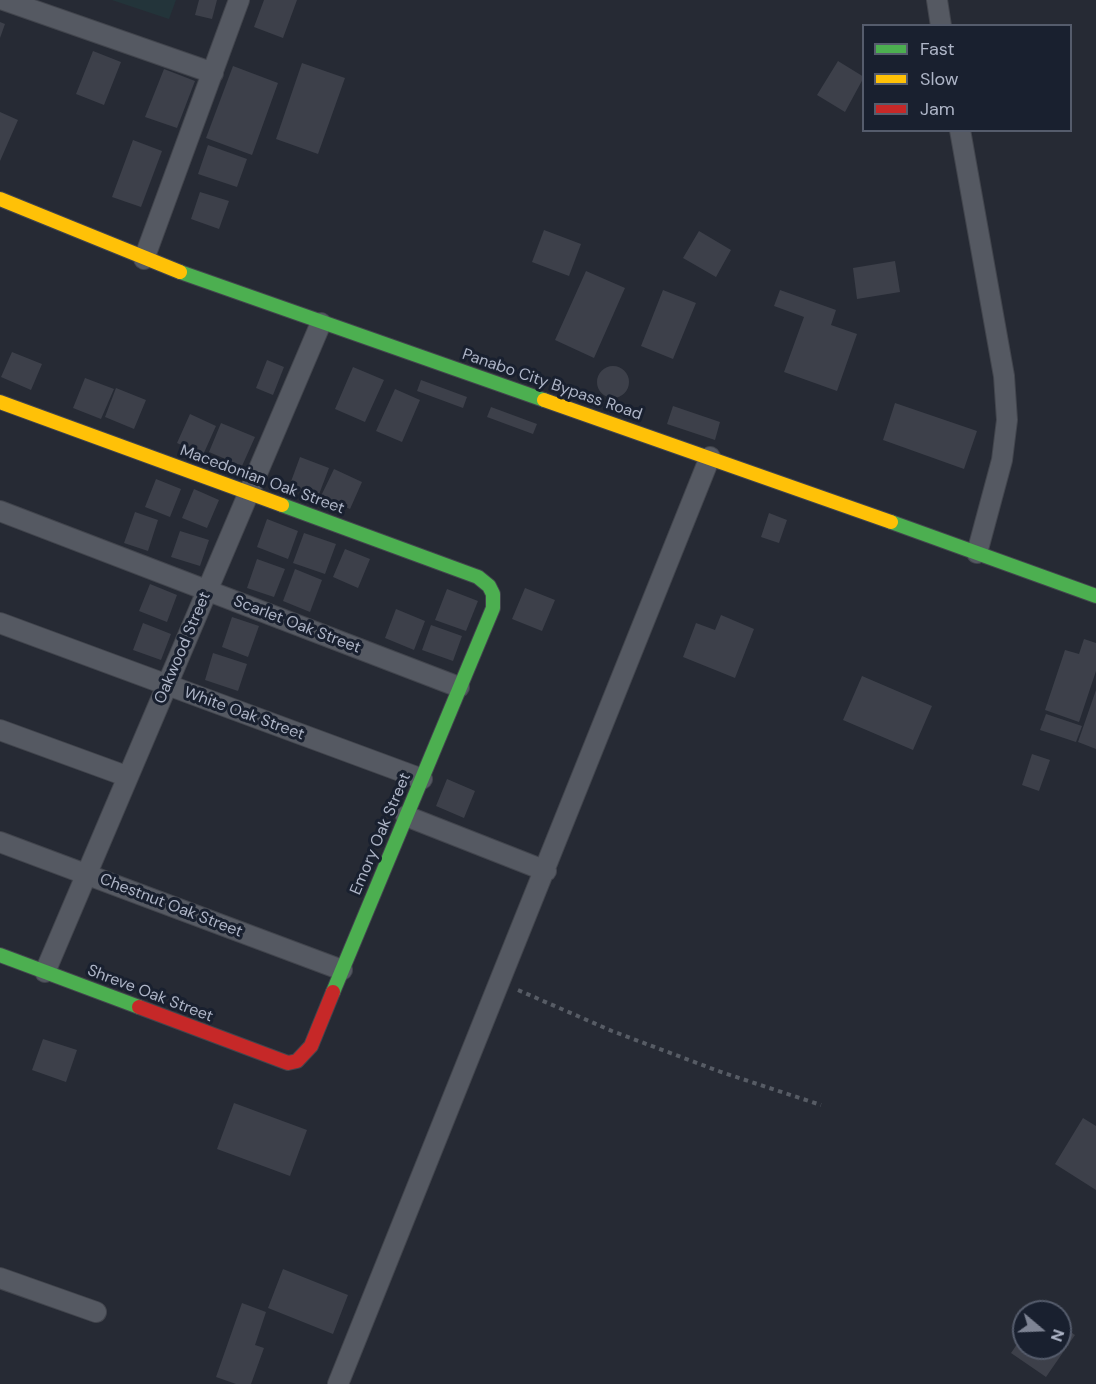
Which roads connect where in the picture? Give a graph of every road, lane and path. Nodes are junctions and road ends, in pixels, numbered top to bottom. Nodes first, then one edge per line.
1 (4, 0) edge
2 (239, 0) edge
3 (937, 0) edge
4 (32, 4) edge
5 (941, 24) edge
6 (213, 73) junction
7 (960, 132) edge
8 (0, 199) edge
9 (144, 259) junction
10 (321, 323) junction
11 (0, 402) edge
12 (710, 457) junction
13 (250, 492) junction
14 (0, 511) edge
15 (977, 553) junction
16 (208, 590) junction
17 (1096, 596) edge
18 (493, 608) joint
19 (0, 623) edge
20 (168, 685) junction
21 (459, 687) junction
22 (0, 730) edge
23 (126, 776) junction
24 (422, 779) junction
25 (406, 816) junction
26 (0, 842) edge
27 (546, 871) junction
28 (86, 874) junction
29 (0, 955) edge
30 (342, 970) junction
31 (45, 972) junction
32 (501, 983) junction
33 (288, 1063) joint
34 (821, 1105) dead end
35 (0, 1278) edge
36 (96, 1312) dead end
37 (338, 1384) edge

1 - 4 street
2 - 6 street
3 - 5 street
4 - 6 street
6 - 9 street
7 - 15 street
8 - 9 street, Panabo City Bypass Road
9 - 10 street, Panabo City Bypass Road
10 - 12 street, Panabo City Bypass Road
10 - 13 street, Oakwood Street
11 - 13 street, Macedonian Oak Street
12 - 15 street, Panabo City Bypass Road
12 - 27 street
13 - 16 street, Oakwood Street
13 - 18 street, Macedonian Oak Street
14 - 16 street, Scarlet Oak Street
15 - 17 street, Panabo City Bypass Road
16 - 20 street, Oakwood Street
16 - 21 street, Scarlet Oak Street
18 - 21 street, Emory Oak Street
19 - 20 street, White Oak Street
20 - 23 street, Oakwood Street
20 - 24 street, White Oak Street
21 - 24 street, Emory Oak Street
22 - 23 street
23 - 28 street, Oakwood Street
24 - 25 street, Emory Oak Street
25 - 27 street
25 - 30 street, Emory Oak Street
26 - 28 street, Chestnut Oak Street
27 - 32 street
28 - 30 street, Chestnut Oak Street
28 - 31 street, Oakwood Street
29 - 31 street, Shreve Oak Street
30 - 33 street, Emory Oak Street
31 - 33 street, Shreve Oak Street
32 - 34 path
32 - 37 street
35 - 36 street

